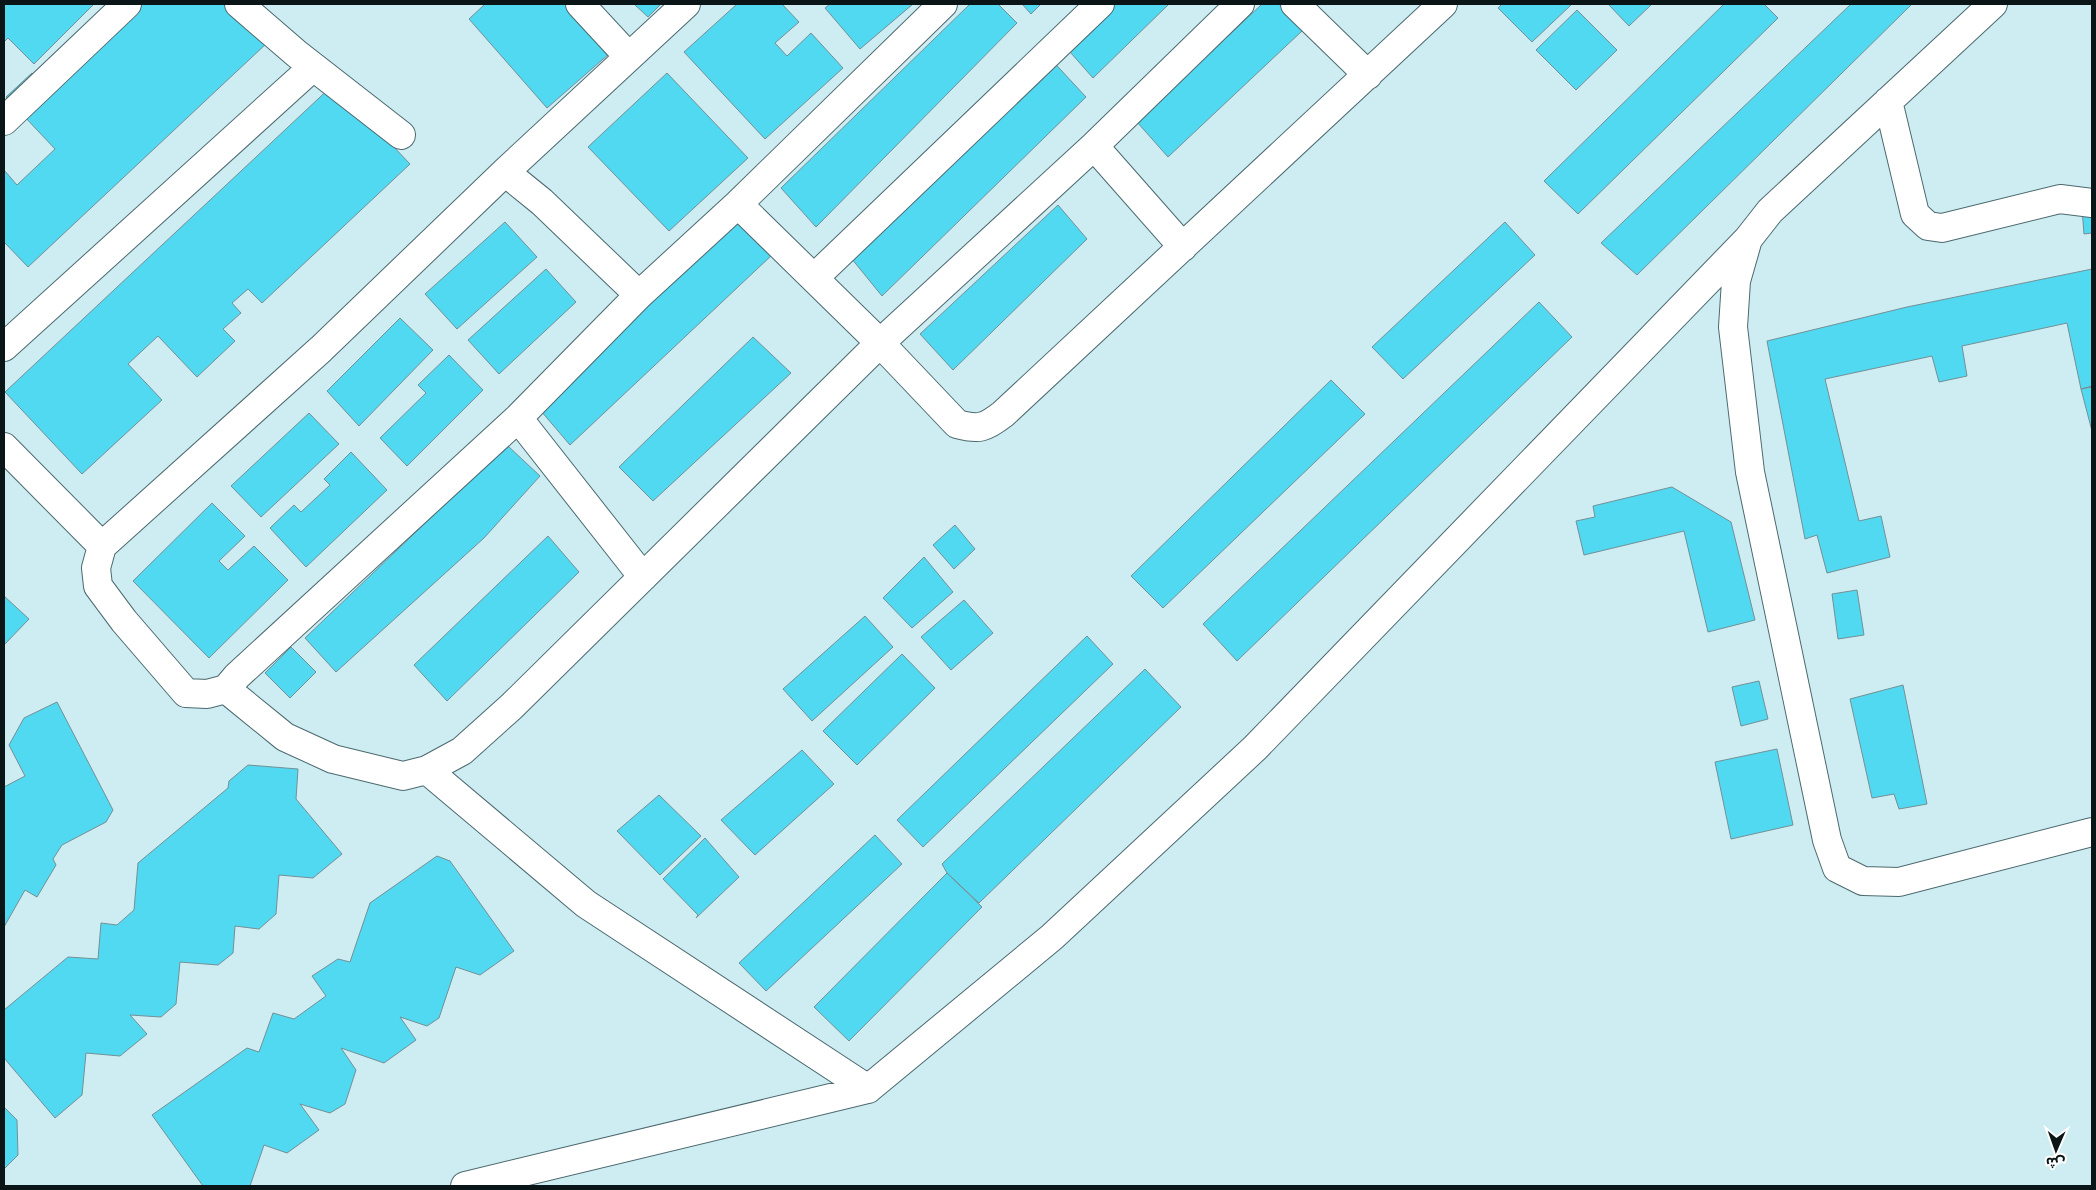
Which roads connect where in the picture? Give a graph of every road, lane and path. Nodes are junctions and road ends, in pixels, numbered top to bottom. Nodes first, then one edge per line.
1 (127, 4) edge
2 (239, 4) edge
3 (580, 4) edge
4 (686, 4) edge
5 (943, 4) edge
6 (1100, 4) edge
7 (1240, 4) edge
8 (1295, 4) edge
9 (1443, 4) edge
10 (1993, 4) edge
11 (629, 57) junction
12 (313, 67) junction
13 (1368, 75) junction
14 (1888, 101) junction
15 (4, 121) edge
16 (401, 135) dead end
17 (1094, 146) junction
18 (505, 172) junction
19 (2092, 203) edge
20 (738, 204) junction
21 (1748, 239) junction
22 (1183, 247) junction
23 (814, 278) junction
24 (639, 295) junction
25 (880, 343) junction
26 (4, 347) edge
27 (518, 418) junction
28 (4, 447) edge
29 (102, 546) junction
30 (643, 577) junction
31 (226, 689) junction
32 (427, 770) junction
33 (2092, 832) edge
34 (868, 1088) junction
35 (466, 1186) edge

1 - 15 street
2 - 12 street
3 - 11 street
4 - 11 street
5 - 20 street
6 - 23 street
7 - 17 street
8 - 13 street
9 - 13 street
10 - 14 street
11 - 18 street
12 - 16 street
12 - 26 street
13 - 22 street
14 - 19 street
14 - 21 street
17 - 22 street
17 - 25 street
18 - 24 street
18 - 29 street
20 - 23 street
20 - 24 street
21 - 33 street
21 - 34 street
22 - 25 street
23 - 25 street
24 - 27 street
25 - 30 street
27 - 30 street
27 - 31 street
28 - 29 street
29 - 31 street
30 - 32 street
31 - 32 street
32 - 34 street
34 - 35 street

